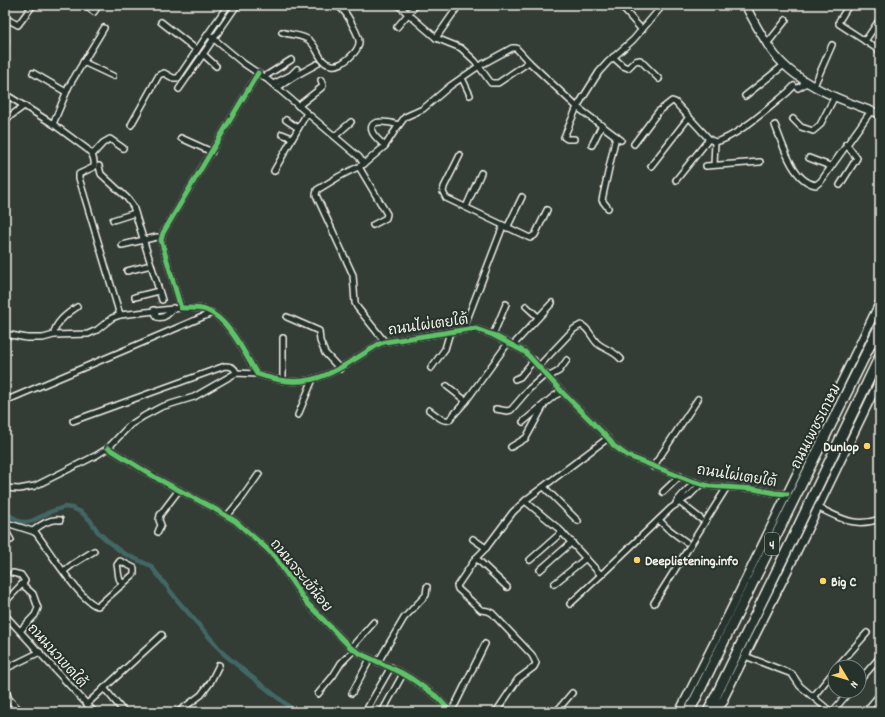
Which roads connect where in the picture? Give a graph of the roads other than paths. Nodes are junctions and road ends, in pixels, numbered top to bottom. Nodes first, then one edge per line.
1 (33, 5) edge
2 (86, 5) edge
3 (99, 5) edge
4 (228, 5) edge
5 (237, 5) edge
6 (337, 5) edge
7 (398, 5) edge
8 (416, 5) edge
9 (459, 5) edge
10 (620, 5) edge
11 (663, 5) edge
12 (744, 5) edge
13 (848, 5) edge
14 (409, 14) junction
15 (5, 18) edge
16 (880, 19) edge
17 (786, 20) dead end
18 (161, 22) dead end
19 (397, 27) dead end
20 (104, 28) dead end
21 (642, 30) junction
22 (282, 32) dead end
23 (208, 34) junction
24 (5, 37) edge
25 (436, 38) junction
26 (214, 39) junction
27 (864, 41) junction
28 (5, 44) edge
29 (767, 44) junction
30 (832, 45) dead end
31 (198, 50) junction
32 (880, 51) edge
33 (202, 54) junction
34 (613, 57) junction
35 (291, 60) dead end
36 (83, 62) junction
37 (529, 62) junction
38 (317, 64) dead end
39 (784, 65) junction
40 (216, 66) dead end
41 (479, 66) junction
42 (297, 69) dead end
43 (33, 73) dead end
44 (258, 73) junction
45 (113, 76) dead end
46 (264, 77) junction
47 (462, 78) junction
48 (321, 80) dead end
49 (659, 80) dead end
50 (808, 82) junction
51 (275, 86) junction
52 (178, 89) dead end
53 (66, 92) junction
54 (5, 94) edge
55 (470, 96) dead end
56 (745, 96) dead end
57 (836, 96) junction
58 (24, 106) junction
59 (298, 106) junction
60 (577, 106) junction
61 (871, 111) junction
62 (307, 113) junction
63 (880, 114) edge
64 (689, 118) junction
65 (793, 119) dead end
66 (5, 120) edge
67 (286, 120) dead end
68 (351, 122) dead end
69 (53, 124) junction
70 (399, 124) junction
71 (131, 125) dead end
72 (602, 125) junction
73 (775, 125) dead end
74 (298, 128) junction
75 (282, 134) dead end
76 (335, 136) junction
77 (181, 138) dead end
78 (292, 138) junction
79 (574, 139) dead end
80 (709, 139) junction
81 (715, 142) junction
82 (634, 144) dead end
83 (846, 144) junction
84 (592, 145) dead end
85 (385, 146) junction
86 (123, 148) dead end
87 (212, 152) junction
88 (92, 155) junction
89 (460, 156) dead end
90 (809, 158) dead end
91 (760, 162) dead end
92 (361, 165) junction
93 (714, 165) junction
94 (99, 166) dead end
95 (651, 166) dead end
96 (706, 166) dead end
97 (830, 166) junction
98 (274, 171) dead end
99 (481, 174) dead end
100 (676, 180) dead end
101 (840, 186) dead end
102 (522, 197) dead end
103 (466, 206) junction
104 (608, 208) dead end
105 (546, 210) dead end
106 (136, 213) junction
107 (113, 220) dead end
108 (373, 225) dead end
109 (505, 227) junction
110 (157, 237) dead end
111 (143, 239) junction
112 (122, 245) dead end
113 (151, 265) junction
114 (127, 271) dead end
115 (157, 291) junction
116 (135, 297) dead end
117 (880, 302) edge
118 (552, 303) dead end
119 (506, 304) dead end
120 (161, 305) junction
121 (526, 306) dead end
122 (77, 307) dead end
123 (173, 308) junction
124 (181, 308) junction
125 (154, 310) junction
126 (212, 313) junction
127 (120, 315) junction
128 (287, 317) dead end
129 (538, 317) junction
130 (880, 325) edge
131 (463, 330) junction
132 (450, 332) junction
133 (5, 334) edge
134 (54, 335) junction
135 (493, 335) junction
136 (283, 338) dead end
137 (386, 342) junction
138 (510, 344) junction
139 (880, 356) edge
140 (621, 359) dead end
141 (534, 360) junction
142 (567, 360) dead end
143 (539, 366) junction
144 (431, 368) dead end
145 (340, 369) junction
146 (236, 373) junction
147 (256, 374) junction
148 (547, 375) junction
149 (313, 379) junction
150 (515, 379) dead end
151 (880, 379) edge
152 (283, 380) junction
153 (447, 386) dead end
154 (562, 392) junction
155 (698, 398) dead end
156 (5, 401) edge
157 (466, 401) junction
158 (544, 405) junction
159 (429, 410) dead end
160 (496, 410) dead end
161 (298, 415) dead end
162 (73, 421) dead end
163 (523, 422) dead end
164 (608, 438) junction
165 (511, 447) dead end
166 (108, 448) junction
167 (653, 467) junction
168 (259, 474) dead end
169 (680, 476) junction
170 (695, 482) junction
171 (701, 484) junction
172 (544, 487) junction
173 (727, 487) junction
174 (5, 488) edge
175 (178, 490) junction
176 (663, 492) dead end
177 (687, 494) junction
178 (787, 494) junction
179 (525, 501) junction
180 (678, 502) junction
181 (817, 507) junction
182 (227, 516) junction
183 (701, 519) dead end
184 (880, 519) edge
185 (60, 520) dead end
186 (659, 520) junction
187 (578, 521) dead end
188 (5, 527) edge
189 (5, 531) edge
190 (33, 531) junction
191 (158, 532) dead end
192 (562, 532) junction
193 (473, 539) dead end
194 (11, 540) dead end
195 (572, 542) junction
196 (686, 542) dead end
197 (486, 548) junction
198 (94, 551) dead end
199 (476, 558) junction
200 (586, 558) junction
201 (530, 560) dead end
202 (540, 570) dead end
203 (64, 571) junction
204 (13, 573) dead end
205 (601, 575) junction
206 (22, 584) junction
207 (123, 584) junction
208 (554, 584) dead end
209 (427, 587) dead end
210 (507, 587) dead end
211 (5, 602) edge
212 (654, 603) dead end
213 (570, 604) dead end
214 (5, 615) edge
215 (374, 622) dead end
216 (20, 631) junction
217 (867, 633) dead end
218 (162, 635) dead end
219 (485, 644) dead end
220 (352, 649) junction
221 (40, 652) junction
222 (745, 656) junction
223 (880, 657) edge
224 (370, 659) junction
225 (844, 659) edge
226 (378, 662) junction
227 (219, 664) dead end
228 (391, 667) junction
229 (5, 669) edge
230 (867, 672) edge
231 (403, 674) junction
232 (827, 679) edge
233 (5, 688) edge
234 (104, 688) junction
235 (352, 693) dead end
236 (572, 693) dead end
237 (318, 694) dead end
238 (880, 694) edge
239 (812, 697) junction
240 (843, 699) edge
241 (723, 701) junction
242 (87, 704) junction
243 (20, 712) edge
244 (94, 712) edge
245 (124, 712) edge
246 (178, 712) edge
247 (365, 712) edge
248 (382, 712) edge
249 (451, 712) edge
250 (496, 712) edge
251 (556, 712) edge
252 (679, 712) edge
253 (689, 712) edge
254 (708, 712) edge
255 (714, 712) edge
256 (717, 712) edge
257 (831, 712) edge
258 (865, 712) edge

1 - 15 street
2 - 3 street
4 - 23 street
5 - 26 street
6 - 22 street
7 - 14 street
8 - 14 street
9 - 25 street
10 - 21 street
11 - 21 street
12 - 29 main road
13 - 27 street
14 - 19 street
14 - 25 street
16 - 27 street
17 - 29 street
18 - 31 street
20 - 36 street
21 - 34 street
23 - 26 street
23 - 31 street
24 - 28 street
25 - 41 street
26 - 33 street
26 - 44 street
27 - 32 street
29 - 39 main road
30 - 50 street
31 - 71 street
33 - 40 street
33 - 52 street
34 - 49 street
34 - 60 street
35 - 46 street
36 - 45 street
36 - 53 street
37 - 41 street
37 - 41 street
37 - 60 street
38 - 51 street
39 - 50 main road
39 - 56 street
41 - 47 street
42 - 51 street
43 - 53 street
44 - 46 street
44 - 87 street
46 - 51 street
47 - 55 street
47 - 70 street
48 - 59 street
50 - 57 main road
50 - 81 street
51 - 59 street
53 - 69 street
54 - 58 street
57 - 61 main road
57 - 65 street
58 - 66 street
58 - 69 street
59 - 62 street
60 - 72 street
60 - 79 street
61 - 63 main road
61 - 83 street
62 - 74 street
62 - 76 street
64 - 80 street
64 - 82 street
64 - 95 street
67 - 74 street
68 - 76 street
69 - 88 street
70 - 85 street
70 - 85 street
72 - 84 street
72 - 104 street
73 - 97 street
74 - 78 street
75 - 78 street
76 - 92 street
77 - 87 street
78 - 98 street
80 - 81 street
80 - 100 street
81 - 93 street
83 - 97 street
83 - 101 street
85 - 92 street
86 - 88 street
87 - 124 street
88 - 127 street
89 - 103 street
90 - 97 street
91 - 93 street
92 - 108 street
92 - 137 street
93 - 96 street
94 - 106 street
99 - 103 street
102 - 109 street
103 - 109 street
105 - 109 street
106 - 107 street
106 - 111 street
109 - 131 street
110 - 111 street
111 - 112 street
111 - 113 street
113 - 114 street
113 - 115 street
115 - 116 street
115 - 120 street
117 - 178 main road, 4
118 - 129 street
119 - 135 street
120 - 123 street
120 - 125 street
121 - 129 street
122 - 134 street
123 - 124 street
123 - 125 street
124 - 126 street
125 - 127 street
126 - 147 street
126 - 156 street
127 - 134 street
128 - 145 street
129 - 138 street
130 - 253 highway, ถนนเพชรเกษม / 4
131 - 132 street, ถนนไผ่เตยใต้
131 - 135 street, ถนนไผ่เตยใต้
132 - 137 street, ถนนไผ่เตยใต้
132 - 144 street
133 - 134 street
135 - 138 street, ถนนไผ่เตยใต้
136 - 152 street
137 - 145 street, ถนนไผ่เตยใต้
138 - 141 street, ถนนไผ่เตยใต้
138 - 157 street
139 - 254 highway, ถนนเพชรเกษม / 4
140 - 143 street
141 - 143 street, ถนนไผ่เตยใต้
141 - 150 street
142 - 148 street
143 - 148 street, ถนนไผ่เตยใต้
145 - 149 street, ถนนไผ่เตยใต้
146 - 147 street, ถนนไผ่เตยใต้
146 - 162 street, ถนนไผ่เตยใต้
146 - 166 street
147 - 152 street, ถนนไผ่เตยใต้
148 - 154 street, ถนนไผ่เตยใต้
148 - 160 street
149 - 152 street, ถนนไผ่เตยใต้
149 - 161 street
151 - 181 main road, 4
153 - 157 street
154 - 158 street
154 - 164 street, ถนนไผ่เตยใต้
155 - 167 street
157 - 159 street
158 - 163 street
158 - 165 street
164 - 167 street, ถนนไผ่เตยใต้
164 - 172 street
166 - 174 street
166 - 175 street, ถนนจระเข้น้อย
167 - 169 street, ถนนไผ่เตยใต้
168 - 182 street
169 - 170 street, ถนนไผ่เตยใต้
169 - 176 street
170 - 171 street, ถนนไผ่เตยใต้
170 - 177 street
171 - 173 street, ถนนไผ่เตยใต้
171 - 177 street
172 - 179 street
172 - 187 street
173 - 178 street, ถนนไผ่เตยใต้
173 - 212 street
175 - 182 street, ถนนจระเข้น้อย
175 - 191 street
177 - 180 street
178 - 252 main road, 4
179 - 192 street
179 - 197 street
180 - 183 street
180 - 186 street
181 - 184 street
181 - 222 main road, 4
182 - 220 street, ถนนจระเข้น้อย
185 - 190 street
186 - 196 street
186 - 205 street
188 - 190 street
189 - 194 street
190 - 203 street
192 - 195 street
192 - 201 street
193 - 197 street
195 - 200 street
195 - 202 street
197 - 199 street
198 - 203 street
199 - 210 street
199 - 250 street
200 - 205 street
200 - 208 street
203 - 207 street
204 - 206 street
205 - 213 street
206 - 211 street
206 - 216 street
207 - 207 street
209 - 226 street
214 - 216 street, ถนนนวเขตใต้
215 - 220 street
216 - 221 street, ถนนนวเขตใต้
217 - 225 street
218 - 234 street
219 - 249 street
220 - 224 street, ถนนจระเข้น้อย
220 - 237 street
221 - 229 street
221 - 242 street, ถนนนวเขตใต้
222 - 239 street
222 - 241 main road, 4
223 - 230 street
224 - 226 street, ถนนจระเข้น้อย
224 - 235 street
226 - 228 street, ถนนจระเข้น้อย
227 - 246 street
228 - 231 street, ถนนจระเข้น้อย
228 - 247 street
231 - 248 street
231 - 249 street, ถนนจระเข้น้อย
232 - 239 street
233 - 243 street
234 - 242 street
234 - 245 street
236 - 251 street
238 - 258 street
239 - 257 street
240 - 257 street
241 - 255 highway
241 - 256 main road, 4
242 - 244 street, ถนนนวเขตใต้

